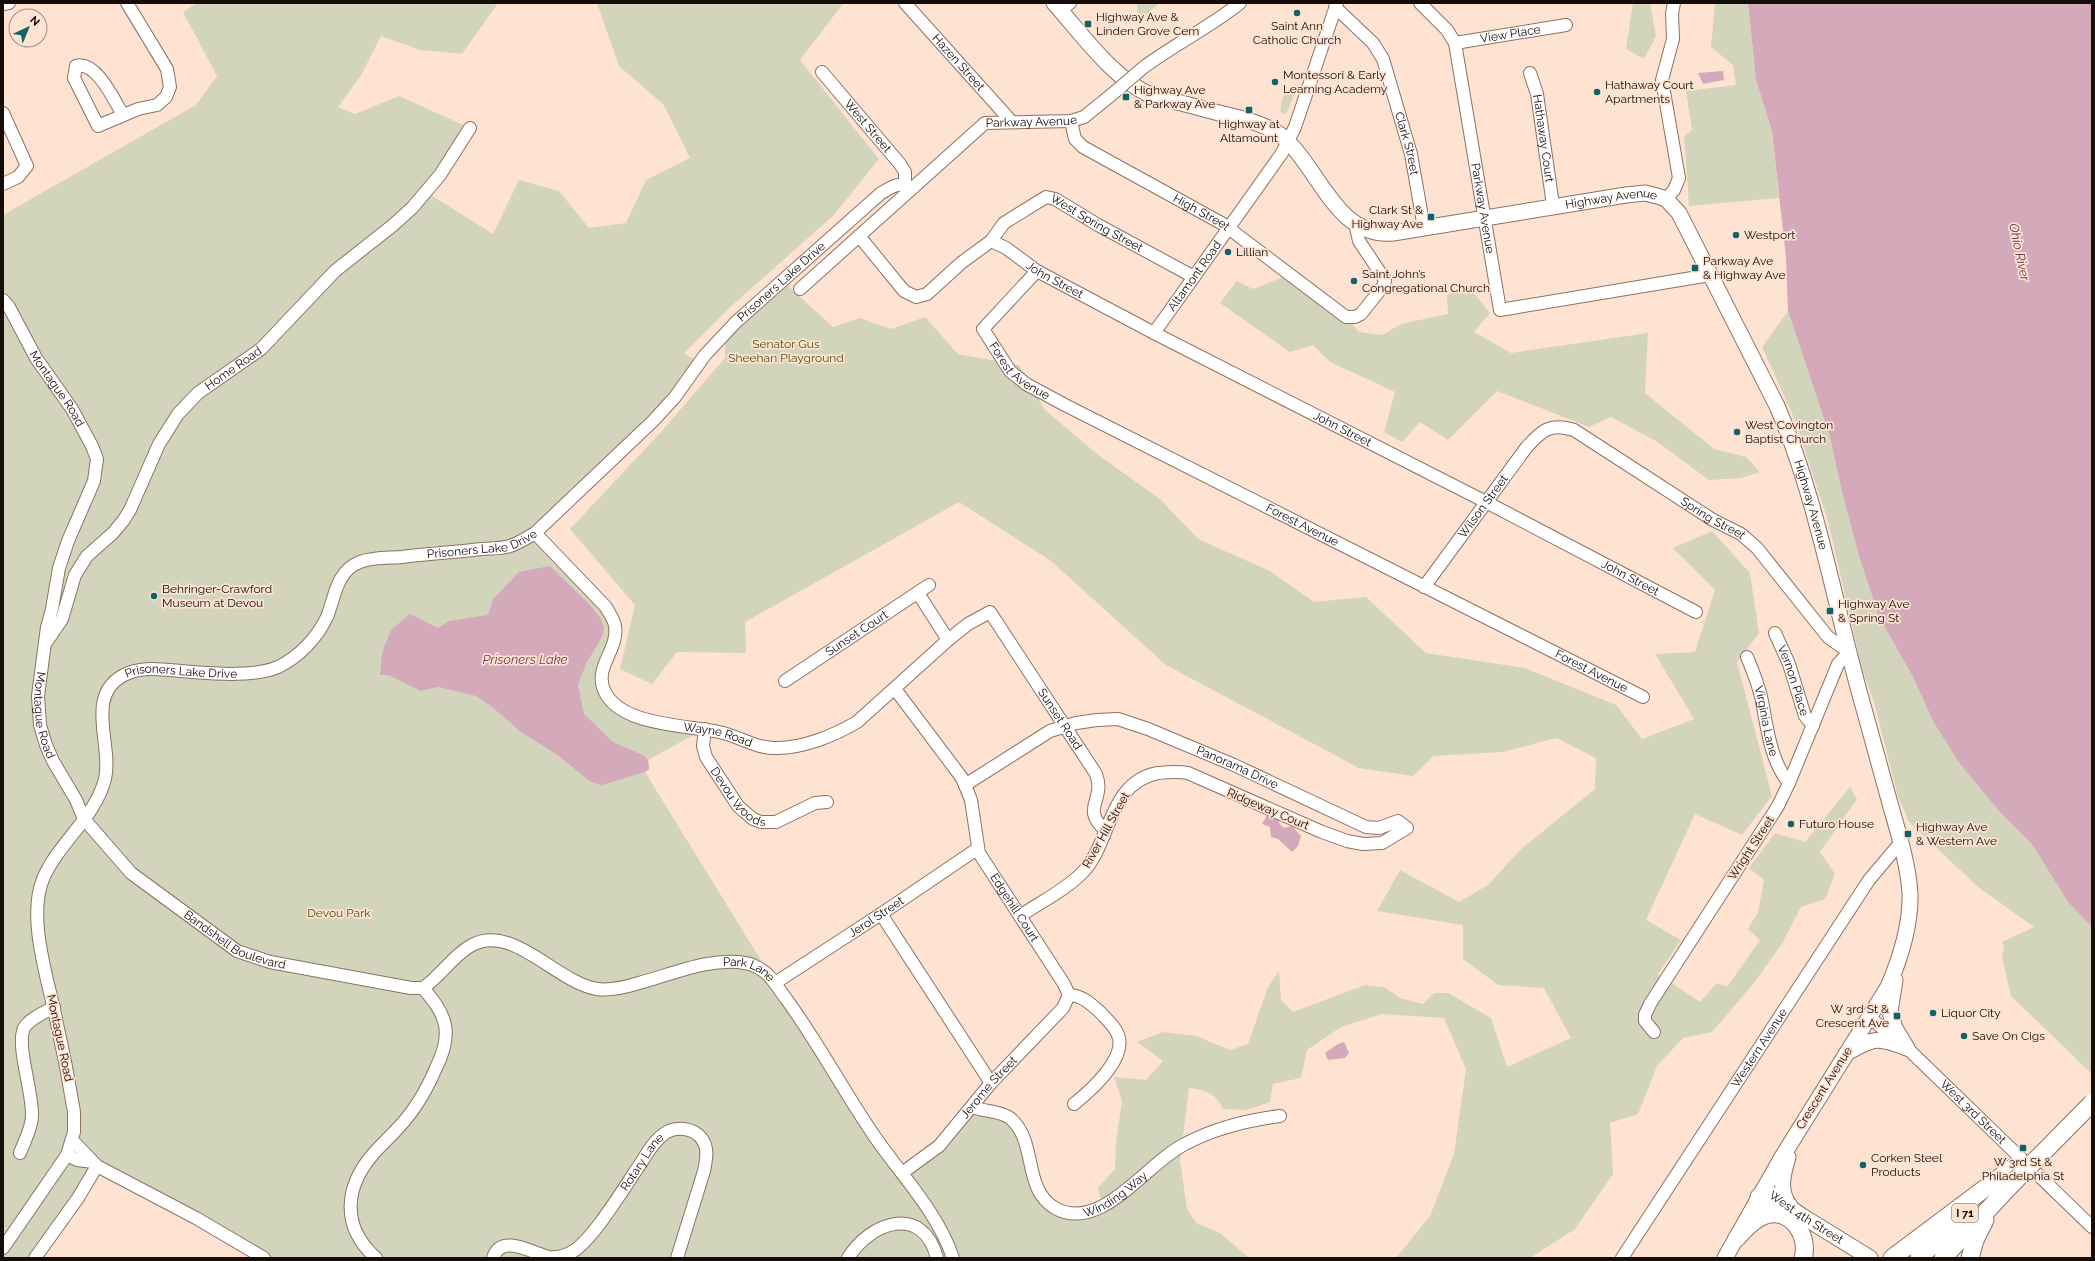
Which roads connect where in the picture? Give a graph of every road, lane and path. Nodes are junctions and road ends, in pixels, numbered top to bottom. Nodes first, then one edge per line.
1 (9, 3) edge
2 (127, 3) edge
3 (905, 3) edge
4 (1240, 3) edge
5 (1420, 3) edge
6 (1674, 3) edge
7 (3, 4) edge
8 (1061, 5) edge
9 (1336, 5) edge
10 (1566, 25) dead end
11 (1455, 43) junction
12 (822, 72) dead end
13 (1530, 73) dead end
14 (3, 113) edge
15 (123, 115) junction
16 (1012, 121) junction
17 (1071, 121) junction
18 (470, 128) dead end
19 (1288, 142) junction
20 (3, 184) edge
21 (908, 187) junction
22 (1666, 199) junction
23 (1553, 205) junction
24 (1484, 217) junction
25 (1355, 223) junction
26 (1424, 228) junction
27 (1229, 229) junction
28 (859, 236) junction
29 (992, 241) junction
30 (1037, 271) junction
31 (1710, 275) junction
32 (1194, 277) junction
33 (800, 289) dead end
34 (3, 300) edge
35 (1154, 333) junction
36 (1546, 429) joint
37 (1486, 502) junction
38 (535, 533) junction
39 (929, 585) dead end
40 (1424, 587) junction
41 (918, 592) junction
42 (990, 612) joint
43 (1696, 612) dead end
44 (1775, 633) dead end
45 (948, 640) junction
46 (46, 642) junction
47 (1848, 652) junction
48 (1747, 657) dead end
49 (785, 681) dead end
50 (895, 689) junction
51 (1643, 697) dead end
52 (1064, 726) junction
53 (1813, 726) junction
54 (705, 729) junction
55 (1154, 774) joint
56 (1789, 783) junction
57 (965, 785) junction
58 (827, 802) dead end
59 (84, 819) junction
60 (1105, 830) junction
61 (1901, 842) junction
62 (1382, 843) joint
63 (977, 849) junction
64 (881, 914) junction
65 (1020, 916) junction
66 (1895, 970) junction
67 (775, 983) junction
68 (423, 988) junction
69 (1069, 995) junction
70 (54, 1007) junction
71 (1870, 1017) junction
72 (1654, 1032) dead end
73 (1907, 1048) junction
74 (1845, 1055) junction
75 (991, 1083) junction
76 (2092, 1091) edge
77 (2092, 1103) edge
78 (1074, 1104) dead end
79 (972, 1107) junction
80 (1280, 1116) dead end
81 (1796, 1135) junction
82 (72, 1140) junction
83 (20, 1153) dead end
84 (67, 1155) junction
85 (95, 1164) junction
86 (2012, 1168) junction
87 (902, 1173) junction
88 (2010, 1186) junction
89 (1762, 1193) junction
90 (1792, 1214) junction
91 (2092, 1227) edge
92 (1736, 1238) junction
93 (3, 1248) edge
94 (35, 1258) edge
95 (264, 1258) edge
96 (376, 1258) edge
97 (493, 1258) edge
98 (677, 1258) edge
99 (848, 1258) edge
100 (937, 1258) edge
101 (953, 1258) edge
102 (1622, 1258) edge
103 (1725, 1258) edge
104 (1803, 1258) edge
105 (1870, 1258) edge
106 (1892, 1258) edge
107 (1919, 1258) edge
108 (1942, 1258) edge
109 (1970, 1258) edge

1 - 7 street
2 - 15 street
3 - 16 street, Hazen Street
4 - 17 street, Parkway Avenue, bridge
5 - 11 street, Parkway Avenue
6 - 22 street
8 - 19 main road, Highway Avenue
9 - 19 street, Altamont Road
9 - 26 street, Clark Street
10 - 11 street, View Place
11 - 24 street, Parkway Avenue
12 - 21 street, West Street
13 - 23 street, Hathaway Court
14 - 20 street
15 - 15 street
16 - 17 street, Parkway Avenue
16 - 21 street, Parkway Avenue
17 - 27 street, High Street
18 - 46 street, Home Road
19 - 25 main road, Highway Avenue
19 - 27 street, Altamont Road
21 - 28 street, Parkway Avenue
21 - 38 street, Prisoners Lake Drive
22 - 23 main road, Highway Avenue
22 - 31 main road, Highway Avenue
23 - 24 main road, Highway Avenue
24 - 26 main road, Highway Avenue
24 - 31 street, Parkway Avenue
25 - 26 main road, Highway Avenue
25 - 27 street, High Street
27 - 32 street, Altamont Road
28 - 29 street, West Spring Street
28 - 33 street, Parkway Avenue
29 - 30 street, John Street
29 - 32 street, West Spring Street
30 - 35 street, John Street
30 - 40 street, Forest Avenue
31 - 47 main road, Highway Avenue
32 - 35 street, Altamont Road
34 - 46 street, Montague Road
35 - 37 street, John Street
36 - 37 street, Wilson Street
36 - 47 street, Spring Street
37 - 40 street, Wilson Street
37 - 43 street, John Street
38 - 54 street, Wayne Road
38 - 59 street, Prisoners Lake Drive
39 - 41 street, Sunset Court
40 - 51 street, Forest Avenue
41 - 45 street
41 - 49 street, Sunset Court
42 - 45 street, Wayne Road
42 - 52 street, Sunset Road
44 - 53 street, Vernon Place
45 - 50 street, Wayne Road
46 - 59 street, Montague Road
47 - 53 street, Wright Street
47 - 61 main road, Highway Avenue
48 - 56 street, Virginia Lane
50 - 54 street, Wayne Road
50 - 57 street, Edgehill Court
52 - 57 street, Panorama Drive
52 - 60 street, Sunset Road
52 - 62 street, Panorama Drive
53 - 56 street, Wright Street
54 - 58 street, Devou Woods
55 - 60 street, River Hill Street
55 - 62 street, Ridgeway Court
56 - 72 street, Wright Street
57 - 63 street, Edgehill Court
59 - 68 street, Bandshell Boulevard
59 - 70 street, Montague Road
60 - 65 street, River Hill Street
61 - 66 main road, Crescent Avenue
61 - 102 street, Western Avenue
63 - 64 street, Jerol Street
63 - 65 street, Edgehill Court
64 - 67 street, Jerol Street
64 - 75 street
65 - 69 street, Edgehill Court
66 - 71 main road, Crescent Avenue
66 - 73 main road
67 - 68 street, Park Lane
67 - 87 street, Park Lane
68 - 96 street
69 - 75 street, Jerome Street
69 - 78 street
70 - 82 street, Montague Road
70 - 83 street
71 - 73 street, West 3rd Street
71 - 74 main road, Crescent Avenue
73 - 74 main road
73 - 91 street, West 3rd Street
74 - 81 main road, Crescent Avenue
75 - 79 street, Jerome Street
76 - 86 highway, I 71
77 - 88 highway, I 71, bridge
79 - 80 street, Winding Way
79 - 87 street, Jerome Street
81 - 89 main road, Crescent Avenue
81 - 90 main road
82 - 84 street, Montague Road
82 - 85 street
84 - 85 street
84 - 93 street, Montague Road
85 - 94 street
85 - 95 street
86 - 106 highway
86 - 107 highway, I 71
87 - 101 street, Park Lane
88 - 108 highway, I 71
88 - 109 highway
89 - 90 highway
89 - 92 main road, Crescent Avenue
90 - 92 highway
90 - 104 highway
90 - 105 main road, West 4th Street
92 - 103 main road, Crescent Avenue
97 - 98 street, Rotary Lane
99 - 100 street

